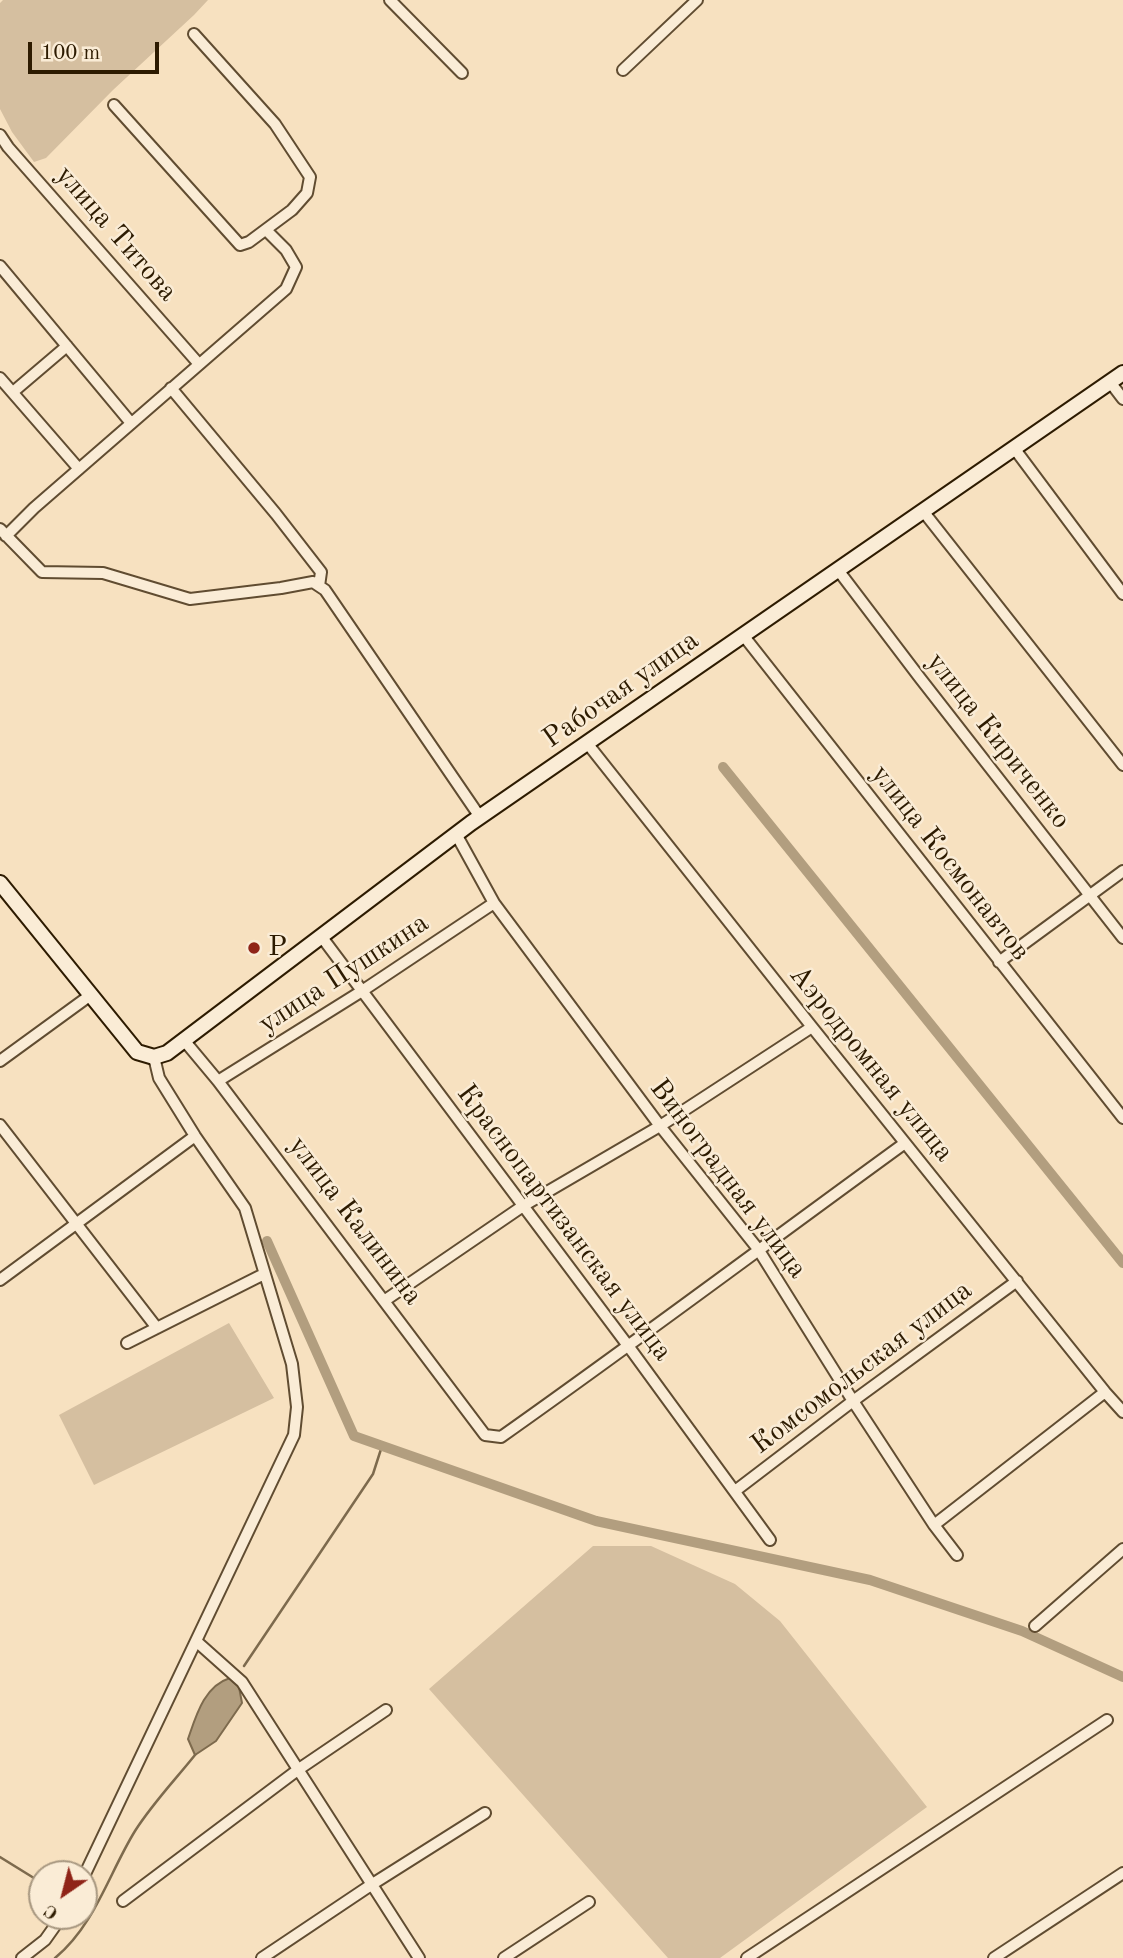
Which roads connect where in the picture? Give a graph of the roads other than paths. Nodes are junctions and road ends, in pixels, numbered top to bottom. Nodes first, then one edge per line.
1 (390, 0) edge
2 (697, 0) edge
3 (194, 34) dead end
4 (624, 70) dead end
5 (462, 73) dead end
6 (114, 105) dead end
7 (0, 135) edge
8 (4, 150) edge
9 (266, 230) junction
10 (0, 266) edge
11 (67, 346) junction
12 (198, 363) junction
13 (1123, 373) edge
14 (0, 378) edge
15 (1110, 382) junction
16 (171, 388) junction
17 (13, 392) junction
18 (1123, 399) edge
19 (131, 423) junction
20 (1014, 448) junction
21 (79, 469) junction
22 (923, 511) junction
23 (3, 532) edge
24 (838, 570) junction
25 (322, 588) junction
26 (1123, 594) edge
27 (743, 635) junction
28 (587, 743) junction
29 (1123, 765) edge
30 (480, 817) junction
31 (456, 834) junction
32 (1123, 872) edge
33 (0, 883) edge
34 (1090, 896) junction
35 (494, 903) junction
36 (321, 936) junction
37 (1123, 938) edge
38 (999, 962) junction
39 (362, 992) junction
40 (92, 994) junction
41 (812, 1027) junction
42 (183, 1039) junction
43 (154, 1057) junction
44 (0, 1061) edge
45 (218, 1081) junction
46 (1123, 1118) edge
47 (0, 1125) edge
48 (660, 1126) junction
49 (194, 1136) junction
50 (905, 1143) junction
51 (523, 1206) junction
52 (77, 1224) junction
53 (758, 1249) junction
54 (264, 1274) junction
55 (0, 1280) edge
56 (1017, 1281) junction
57 (384, 1301) junction
58 (156, 1328) junction
59 (127, 1343) dead end
60 (629, 1347) junction
61 (1105, 1392) junction
62 (853, 1401) junction
63 (1123, 1412) edge
64 (735, 1491) junction
65 (933, 1525) junction
66 (770, 1540) dead end
67 (1123, 1549) edge
68 (957, 1555) dead end
69 (1034, 1626) dead end
70 (196, 1641) junction
71 (386, 1710) dead end
72 (1107, 1720) dead end
73 (299, 1769) junction
74 (485, 1813) dead end
75 (92, 1860) edge
76 (1123, 1873) edge
77 (371, 1885) junction
78 (123, 1901) dead end
79 (589, 1902) dead end
80 (52, 1930) edge
81 (23, 1958) edge
82 (262, 1958) edge
83 (419, 1958) edge
84 (504, 1958) edge
85 (747, 1958) edge
86 (994, 1958) edge

1 - 5 street
2 - 4 street
3 - 9 street
6 - 9 street
7 - 8 street, улица Титова
8 - 12 street, улица Титова
9 - 12 street
10 - 11 street
11 - 17 street
11 - 19 street
12 - 16 street
13 - 15 street, Рабочая улица
14 - 17 street
15 - 18 street
15 - 20 street, Рабочая улица
16 - 19 street
16 - 25 street
17 - 21 street
19 - 21 street
20 - 22 street, Рабочая улица
20 - 26 street
21 - 23 street
22 - 24 street, Рабочая улица
22 - 29 street
23 - 25 street
24 - 27 street, Рабочая улица
24 - 34 street, улица Кириченко
25 - 30 street
27 - 28 street, Рабочая улица
27 - 38 street, улица Космонавтов
28 - 30 street, Рабочая улица
28 - 41 street, Аэродромная улица
30 - 31 street, Рабочая улица
31 - 35 street, Виноградная улица
31 - 36 street, Рабочая улица
32 - 34 street
33 - 40 street
34 - 37 street, улица Кириченко
34 - 38 street
35 - 39 street, улица Пушкина
35 - 48 street, Виноградная улица
36 - 39 street, Краснопартизанская улица
36 - 42 street, Рабочая улица
38 - 46 street, улица Космонавтов
39 - 45 street, улица Пушкина
39 - 51 street, Краснопартизанская улица
40 - 43 street
40 - 44 street
41 - 48 street
41 - 50 street, Аэродромная улица
42 - 43 street, Рабочая улица
42 - 45 street, улица Калинина
43 - 49 street
45 - 57 street, улица Калинина
47 - 52 street
48 - 51 street
48 - 53 street, Виноградная улица
49 - 52 street
49 - 54 street
50 - 53 street
50 - 56 street, Аэродромная улица
51 - 57 street
51 - 60 street, Краснопартизанская улица
52 - 55 street
52 - 58 street
53 - 60 street
53 - 62 street, Виноградная улица
54 - 58 street
54 - 70 street
56 - 61 street, Аэродромная улица
56 - 62 street, Комсомольская улица
57 - 60 street, улица Калинина
58 - 59 street
60 - 64 street, Краснопартизанская улица
61 - 63 street, Аэродромная улица
61 - 65 street
62 - 64 street, Комсомольская улица
62 - 65 street, Виноградная улица
64 - 66 street, Краснопартизанская улица
65 - 68 street, Виноградная улица
67 - 69 street
70 - 73 street
70 - 75 street
71 - 73 street
72 - 85 street
73 - 77 street
73 - 78 street
74 - 77 street
76 - 86 street
77 - 82 street
77 - 83 street
79 - 84 street
80 - 81 street

